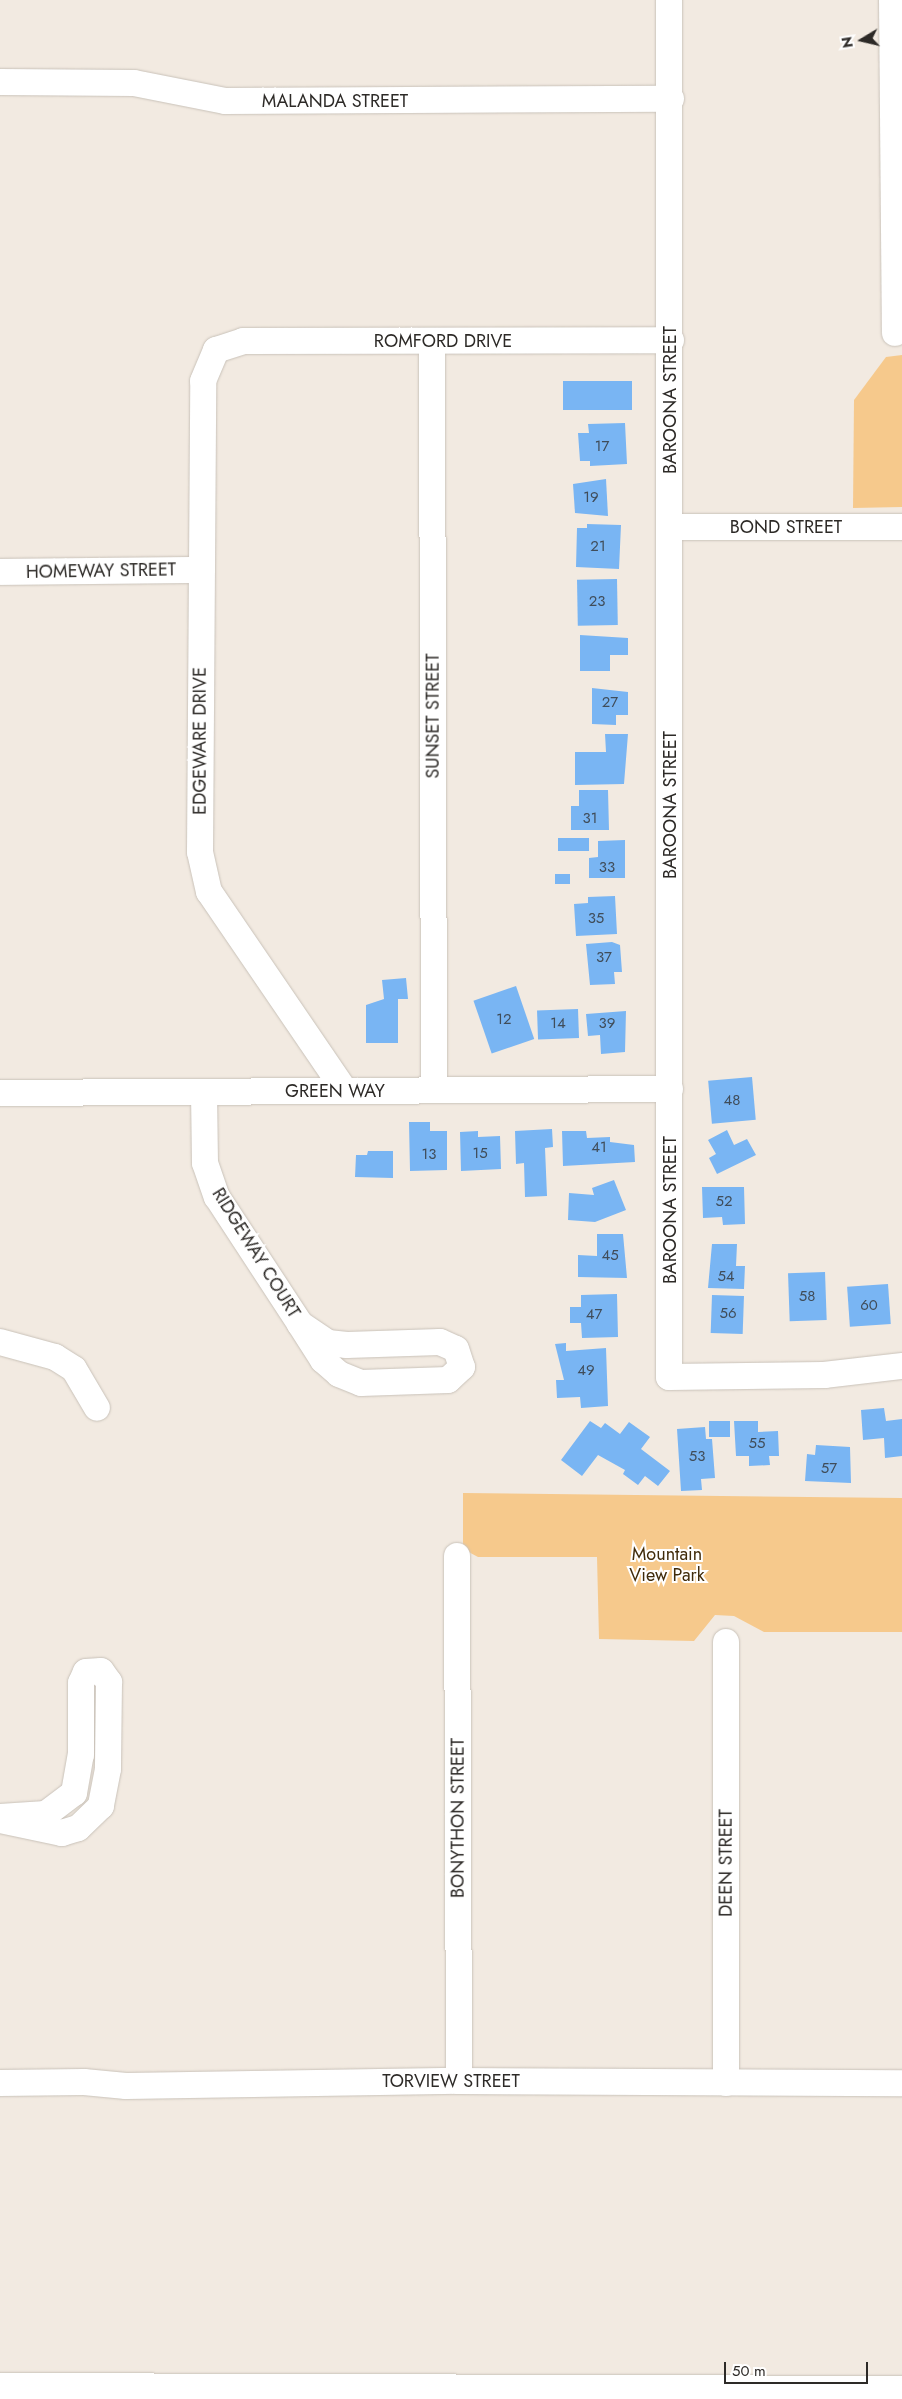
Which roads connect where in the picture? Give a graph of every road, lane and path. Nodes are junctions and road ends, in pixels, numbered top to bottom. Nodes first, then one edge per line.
1 (669, 0) edge
2 (892, 0) edge
3 (0, 82) edge
4 (671, 100) junction
5 (895, 333) dead end
6 (670, 340) junction
7 (432, 341) junction
8 (216, 350) joint
9 (670, 527) junction
10 (902, 527) edge
11 (202, 570) junction
12 (0, 572) edge
13 (670, 1089) junction
14 (434, 1090) junction
15 (345, 1091) junction
16 (204, 1092) junction
17 (0, 1093) edge
18 (300, 1324) junction
19 (0, 1342) edge
20 (902, 1366) edge
21 (97, 1408) dead end
22 (457, 1556) dead end
23 (726, 1642) dead end
24 (0, 1818) edge
25 (459, 2081) junction
26 (0, 2083) edge
27 (902, 2083) edge
28 (726, 2084) junction
29 (0, 2386) edge
30 (902, 2389) edge

1 - 4 street, BAROONA STREET
2 - 5 street
3 - 4 street, MALANDA STREET
4 - 6 street, BAROONA STREET
6 - 7 street, ROMFORD DRIVE
6 - 9 street, BAROONA STREET
7 - 8 street, ROMFORD DRIVE
7 - 14 street, SUNSET STREET
8 - 11 street, EDGEWARE DRIVE
9 - 10 street, BOND STREET
9 - 13 street, BAROONA STREET
11 - 12 street, HOMEWAY STREET
11 - 15 street, EDGEWARE DRIVE
13 - 14 street, GREEN WAY
13 - 20 street, BAROONA STREET
14 - 15 street, GREEN WAY
15 - 16 street, GREEN WAY
16 - 17 street, GREEN WAY
16 - 18 street, RIDGEWAY COURT
18 - 18 street, RIDGEWAY COURT
19 - 21 street
22 - 25 street, BONYTHON STREET
23 - 28 street, DEEN STREET
24 - 24 street
25 - 26 street, TORVIEW STREET
25 - 28 street, TORVIEW STREET
27 - 28 street, TORVIEW STREET
29 - 30 street

